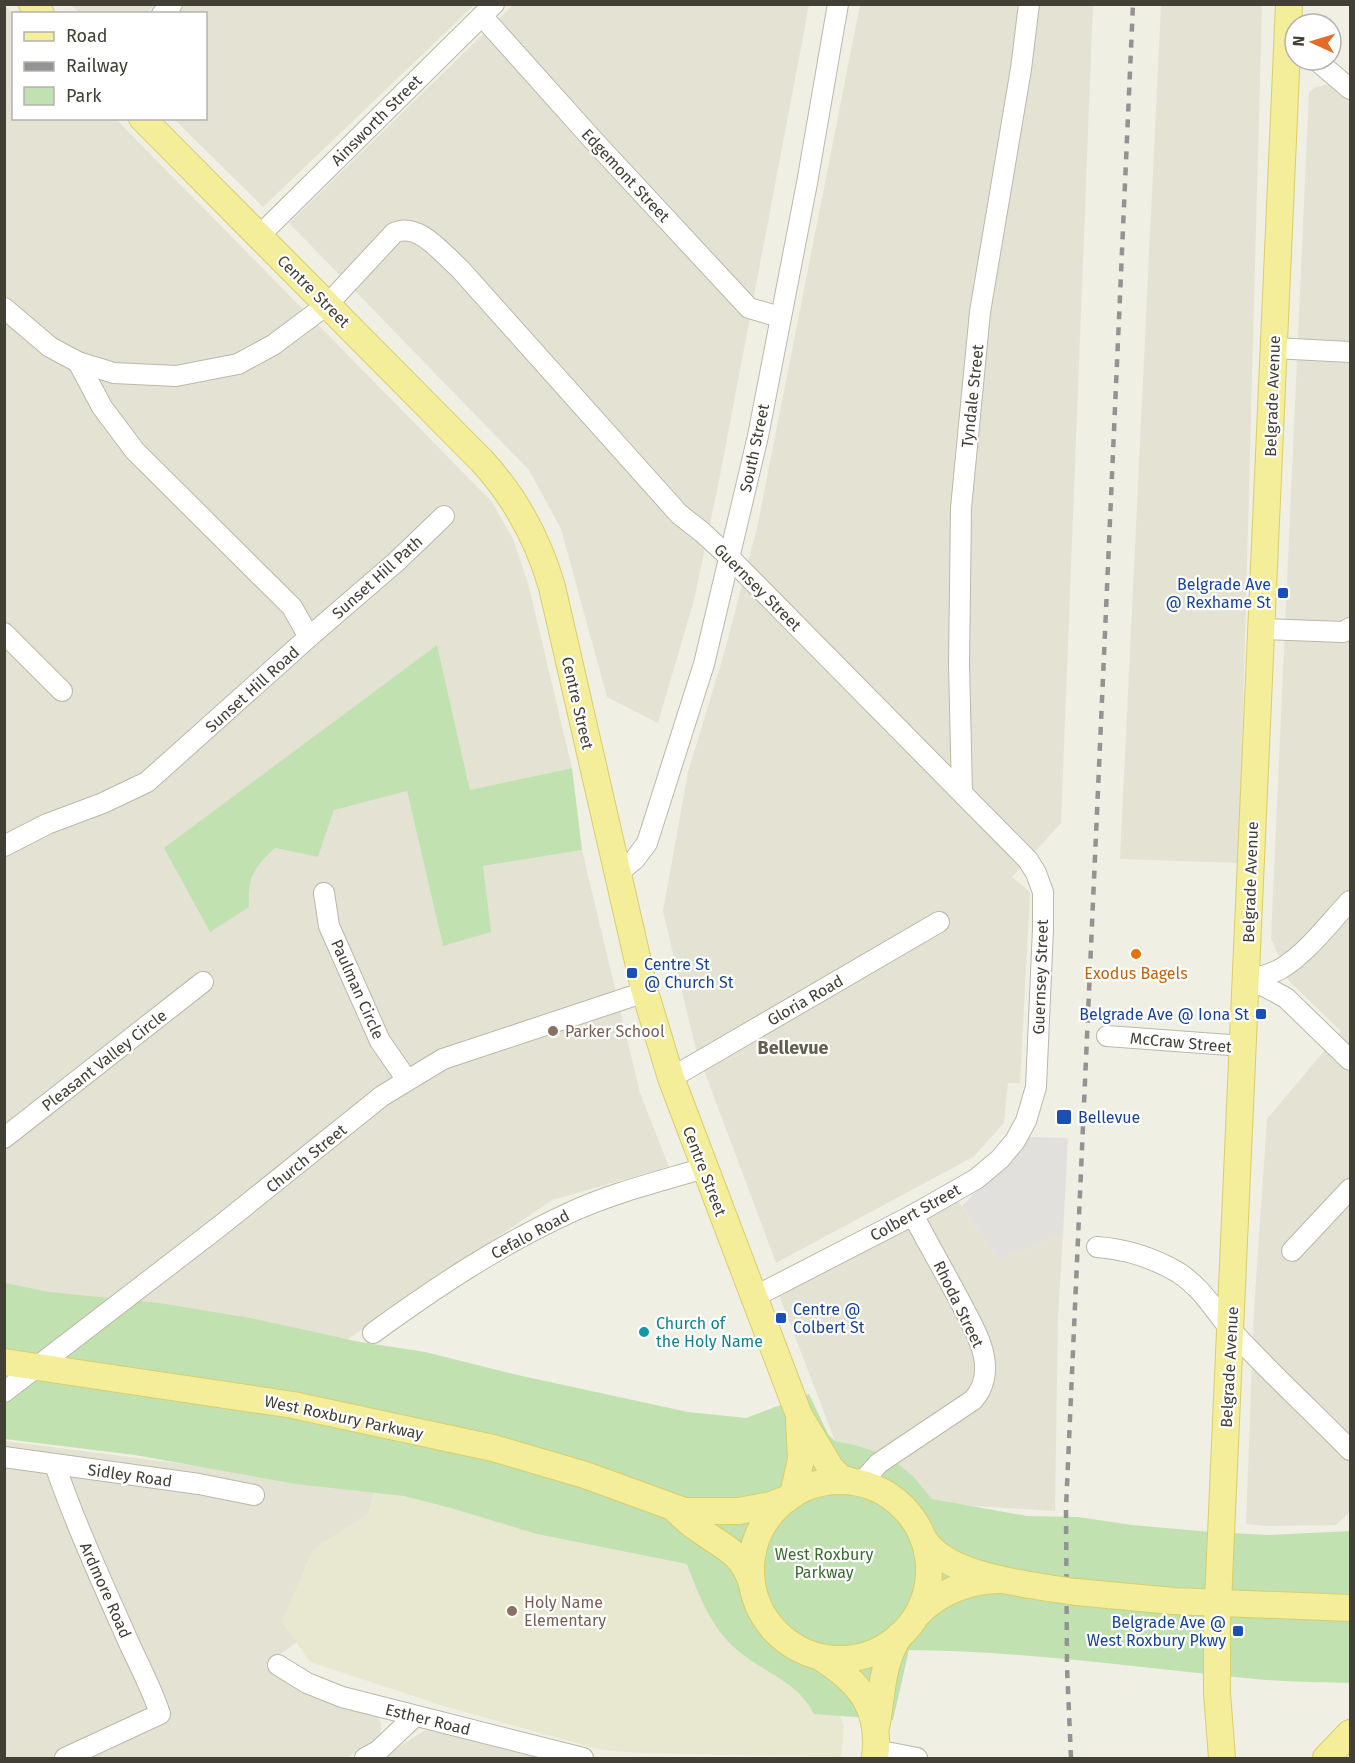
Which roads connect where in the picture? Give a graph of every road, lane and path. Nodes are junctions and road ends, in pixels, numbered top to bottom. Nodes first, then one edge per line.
1 (838, 4) edge
2 (1029, 4) edge
3 (488, 10) edge
4 (1290, 72) edge
5 (1331, 72) edge
6 (1350, 89) edge
7 (144, 120) edge
8 (259, 236) junction
9 (328, 304) junction
10 (4, 308) edge
11 (780, 317) junction
12 (1274, 348) junction
13 (1350, 352) edge
14 (78, 362) junction
15 (444, 516) dead end
16 (729, 557) junction
17 (1350, 628) edge
18 (1261, 629) junction
19 (4, 633) edge
20 (309, 638) junction
21 (62, 691) dead end
22 (962, 792) junction
23 (4, 846) edge
24 (618, 873) junction
25 (324, 893) dead end
26 (1350, 901) edge
27 (939, 922) dead end
28 (1246, 980) junction
29 (203, 982) dead end
30 (645, 992) junction
31 (1114, 1036) dead end
32 (1243, 1046) junction
33 (1350, 1060) edge
34 (671, 1078) junction
35 (407, 1080) junction
36 (1036, 1087) joint
37 (4, 1138) edge
38 (704, 1168) junction
39 (1350, 1189) edge
40 (913, 1215) junction
41 (1097, 1247) dead end
42 (1292, 1251) dead end
43 (754, 1297) junction
44 (1231, 1329) junction
45 (373, 1333) dead end
46 (4, 1362) edge
47 (39, 1366) junction
48 (4, 1392) edge
49 (799, 1415) junction
50 (1350, 1450) edge
51 (4, 1457) edge
52 (55, 1465) junction
53 (856, 1482) junction
54 (254, 1495) dead end
55 (790, 1497) junction
56 (675, 1509) junction
57 (923, 1538) junction
58 (997, 1580) junction
59 (753, 1588) junction
60 (1218, 1603) junction
61 (1350, 1608) edge
62 (916, 1616) junction
63 (899, 1636) junction
64 (817, 1655) junction
65 (278, 1665) dead end
66 (415, 1716) junction
67 (1350, 1733) edge
68 (876, 1746) edge
69 (65, 1758) edge
70 (365, 1758) edge
71 (583, 1758) edge
72 (917, 1758) edge
73 (1222, 1758) edge
74 (1326, 1758) edge

1 - 11 street, South Street
2 - 22 street, Tyndale Street
3 - 8 street, Ainsworth Street
3 - 11 street, Edgemont Street
4 - 12 main road, Belgrade Avenue
5 - 6 street
7 - 8 main road, Centre Street
8 - 9 main road, Centre Street
9 - 14 street, Guernsey Street
9 - 16 street, Guernsey Street
9 - 24 main road, Centre Street
10 - 14 street, Guernsey Street
11 - 16 street, South Street
12 - 13 street
12 - 18 main road, Belgrade Avenue
14 - 20 street, Sunset Hill Road
15 - 20 street, Sunset Hill Path
16 - 22 street, Guernsey Street
16 - 24 street, South Street
17 - 18 street
18 - 28 main road, Belgrade Avenue
19 - 21 street
20 - 23 street, Sunset Hill Road
22 - 36 street, Guernsey Street
24 - 30 main road, Centre Street
25 - 35 street, Paulman Circle
26 - 28 street
27 - 34 street, Gloria Road
28 - 32 main road, Belgrade Avenue
28 - 33 street
29 - 37 street, Pleasant Valley Circle
30 - 34 main road, Centre Street
30 - 35 street, Church Street
31 - 32 street, McCraw Street
32 - 44 main road, Belgrade Avenue
34 - 38 main road, Centre Street
35 - 47 street, Church Street
36 - 40 street, Colbert Street
38 - 43 main road, Centre Street
38 - 45 street, Cefalo Road
39 - 42 street
40 - 43 street, Colbert Street
40 - 53 street, Rhoda Street
41 - 44 street
43 - 49 main road, Centre Street
44 - 50 street
44 - 60 main road, Belgrade Avenue
46 - 47 main road, West Roxbury Parkway
47 - 48 street, Church Street
47 - 56 main road, West Roxbury Parkway
49 - 53 main road, Centre Street
49 - 55 main road, Centre Street
51 - 52 street, Sidley Road
52 - 54 street, Sidley Road
52 - 69 street, Ardmore Road
53 - 55 main road
53 - 57 main road
55 - 56 main road, West Roxbury Parkway
55 - 59 main road
56 - 59 main road, West Roxbury Parkway
57 - 58 main road
57 - 62 main road
58 - 60 main road, bridge
58 - 62 main road
59 - 64 main road
60 - 61 main road
60 - 73 main road, Belgrade Avenue
62 - 63 main road
63 - 64 main road
63 - 68 main road
64 - 68 main road
65 - 66 street, Esther Road
66 - 70 street
66 - 71 street, Esther Road
67 - 74 main road
68 - 72 street

